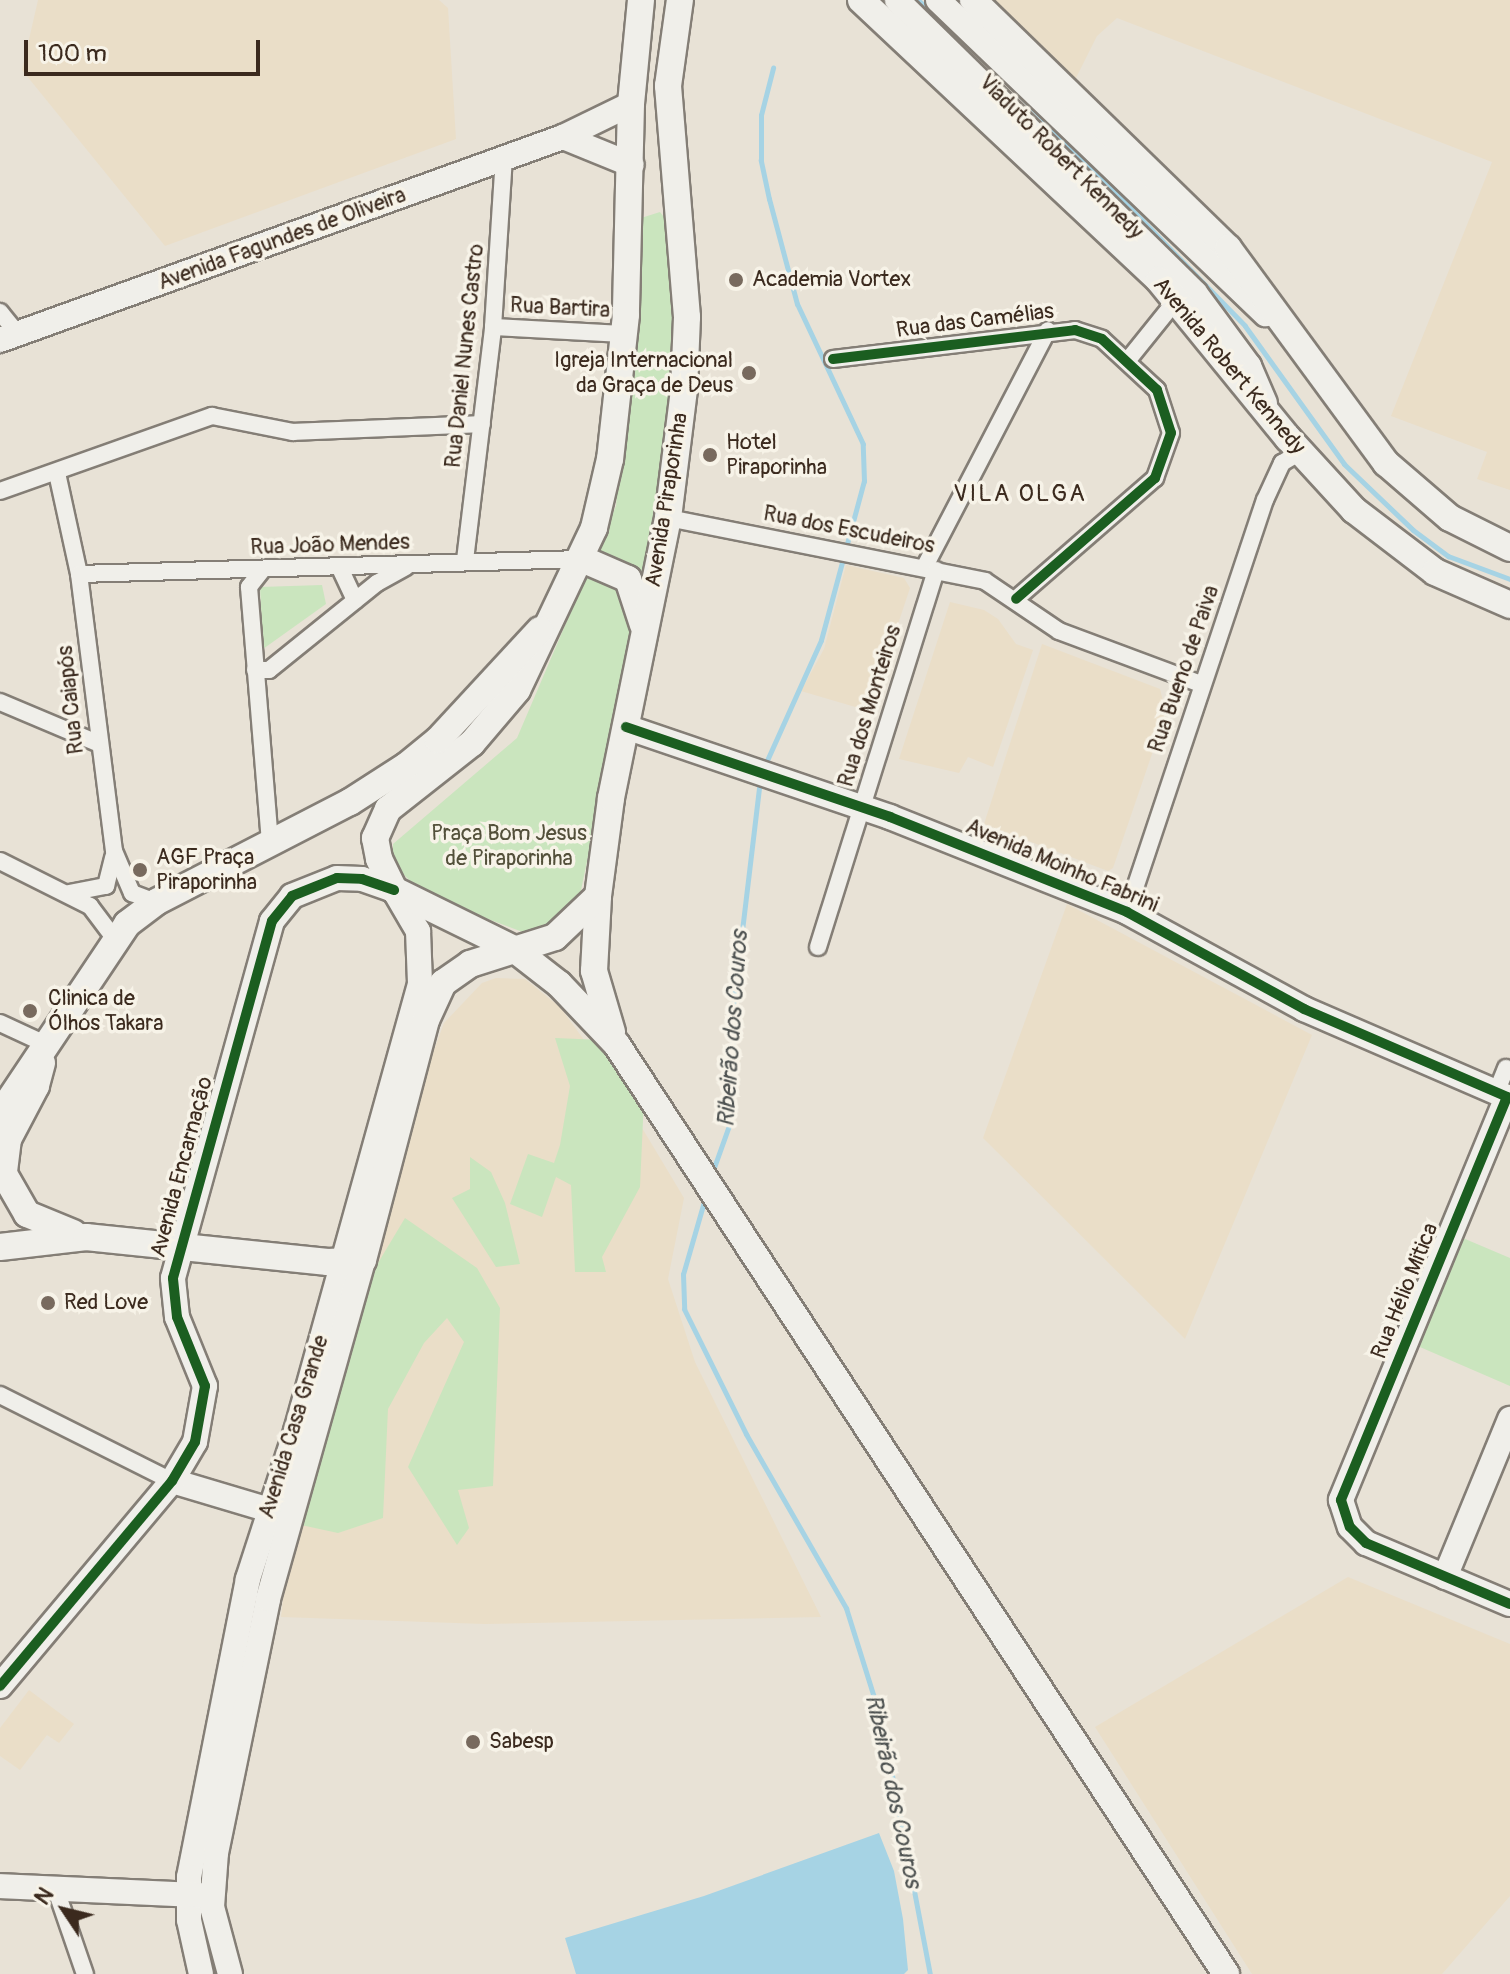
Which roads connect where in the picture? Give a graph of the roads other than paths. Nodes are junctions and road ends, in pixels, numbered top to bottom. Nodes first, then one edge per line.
1 (641, 0) edge
2 (680, 0) edge
3 (861, 0) edge
4 (897, 0) edge
5 (938, 0) edge
6 (973, 0) edge
7 (631, 104) junction
8 (563, 137) junction
9 (504, 157) junction
10 (632, 165) junction
11 (1177, 299) junction
12 (0, 312) edge
13 (493, 327) junction
14 (1048, 330) junction
15 (624, 334) junction
16 (9, 337) edge
17 (1295, 342) junction
18 (833, 359) dead end
19 (1128, 360) junction
20 (1265, 404) junction
21 (482, 424) junction
22 (1300, 452) junction
23 (57, 473) junction
24 (0, 491) edge
25 (668, 518) junction
26 (1510, 548) edge
27 (582, 559) junction
28 (465, 560) junction
29 (414, 564) junction
30 (339, 566) junction
31 (263, 569) junction
32 (930, 569) junction
33 (233, 570) junction
34 (79, 574) junction
35 (249, 587) junction
36 (1016, 599) junction
37 (355, 600) junction
38 (1510, 605) edge
39 (554, 616) junction
40 (645, 632) junction
41 (255, 670) junction
42 (1201, 684) junction
43 (0, 702) edge
44 (626, 727) junction
45 (97, 743) junction
46 (862, 806) junction
47 (270, 844) junction
48 (114, 851) junction
49 (0, 861) edge
50 (394, 890) junction
51 (67, 893) junction
52 (598, 896) junction
53 (156, 902) junction
54 (1127, 912) junction
55 (114, 938) junction
56 (818, 947) dead end
57 (514, 949) junction
58 (0, 1023) edge
59 (43, 1043) junction
60 (617, 1045) junction
61 (1506, 1068) dead end
62 (1504, 1096) edge
63 (0, 1114) edge
64 (86, 1237) junction
65 (0, 1247) edge
66 (180, 1247) junction
67 (353, 1261) junction
68 (0, 1395) edge
69 (1510, 1419) edge
70 (172, 1481) junction
71 (269, 1510) junction
72 (1445, 1577) junction
73 (1510, 1604) edge
74 (0, 1686) edge
75 (0, 1886) edge
76 (56, 1890) junction
77 (200, 1895) junction
78 (85, 1974) edge
79 (201, 1974) edge
80 (230, 1974) edge
81 (1226, 1974) edge

1 - 7 main road
2 - 25 main road, Avenida Piraporinha
3 - 11 main road, Avenida Robert Kennedy
4 - 20 main road, Viaduto Robert Kennedy
5 - 17 main road, Viaduto Robert Kennedy
6 - 17 main road
7 - 8 main road, Avenida Fagundes de Oliveira
7 - 10 main road
8 - 9 main road, Avenida Fagundes de Oliveira
8 - 10 main road
9 - 13 street, Rua Daniel Nunes Castro
9 - 16 main road, Avenida Fagundes de Oliveira
10 - 15 main road
11 - 19 street
11 - 20 main road, Avenida Robert Kennedy
12 - 16 street
13 - 15 street, Rua Bartira
13 - 21 street, Rua Daniel Nunes Castro
14 - 18 street, Rua das Camélias
14 - 19 street, Rua das Camélias
14 - 32 street, Rua dos Monteiros
15 - 27 main road
17 - 26 main road
19 - 36 street, Rua das Camélias
20 - 22 main road, Avenida Robert Kennedy
21 - 23 street
21 - 28 street, Rua Daniel Nunes Castro
22 - 38 main road, Avenida Robert Kennedy
22 - 42 street, Rua Bueno de Paiva
23 - 24 street
23 - 34 street, Rua Caiapós
25 - 32 street, Rua dos Escudeiros
25 - 40 main road, Avenida Piraporinha
27 - 28 street, Rua João Mendes
27 - 39 main road
27 - 40 main road
28 - 29 street, Rua João Mendes
29 - 30 street, Rua João Mendes
29 - 37 street
30 - 31 street, Rua João Mendes
30 - 37 street
31 - 33 street, Rua João Mendes
31 - 35 street
32 - 36 street, Rua dos Escudeiros
32 - 46 street, Rua dos Monteiros
33 - 34 street, Rua João Mendes
33 - 35 street
34 - 45 street, Rua Caiapós
35 - 41 street
36 - 42 street, Rua dos Escudeiros
37 - 41 street
39 - 47 main road
39 - 50 main road
40 - 44 main road, Avenida Piraporinha
41 - 47 street
42 - 54 street, Rua Bueno de Paiva
43 - 45 street
44 - 46 main road, Avenida Moinho Fabrini
44 - 52 main road, Avenida Piraporinha
45 - 48 street, Rua Caiapós
46 - 54 main road, Avenida Moinho Fabrini
46 - 56 street, Rua dos Monteiros
47 - 53 main road
48 - 51 street
48 - 53 street, Rua Caiapós
49 - 51 street
50 - 57 main road
50 - 66 main road, Avenida Encarnação
50 - 67 main road, Avenida Casa Grande
51 - 55 street
52 - 57 main road
52 - 60 main road, Avenida Piraporinha
53 - 55 main road
54 - 62 main road, Avenida Moinho Fabrini
55 - 59 main road
57 - 60 main road
57 - 67 main road, Avenida Casa Grande
58 - 59 street
59 - 63 main road
59 - 64 main road
60 - 81 main road
61 - 62 street
62 - 72 main road, Rua Hélio Mitica
64 - 65 main road
64 - 66 main road
66 - 67 main road
66 - 70 main road, Avenida Encarnação
67 - 71 main road, Avenida Casa Grande
67 - 77 main road, Avenida Casa Grande
68 - 70 street
69 - 72 main road
70 - 71 main road
70 - 74 main road, Avenida Encarnação
71 - 77 main road, Avenida Casa Grande
72 - 73 main road
75 - 76 main road
76 - 77 main road
76 - 78 street
77 - 79 main road, Avenida Casa Grande
77 - 80 main road, Avenida Casa Grande

